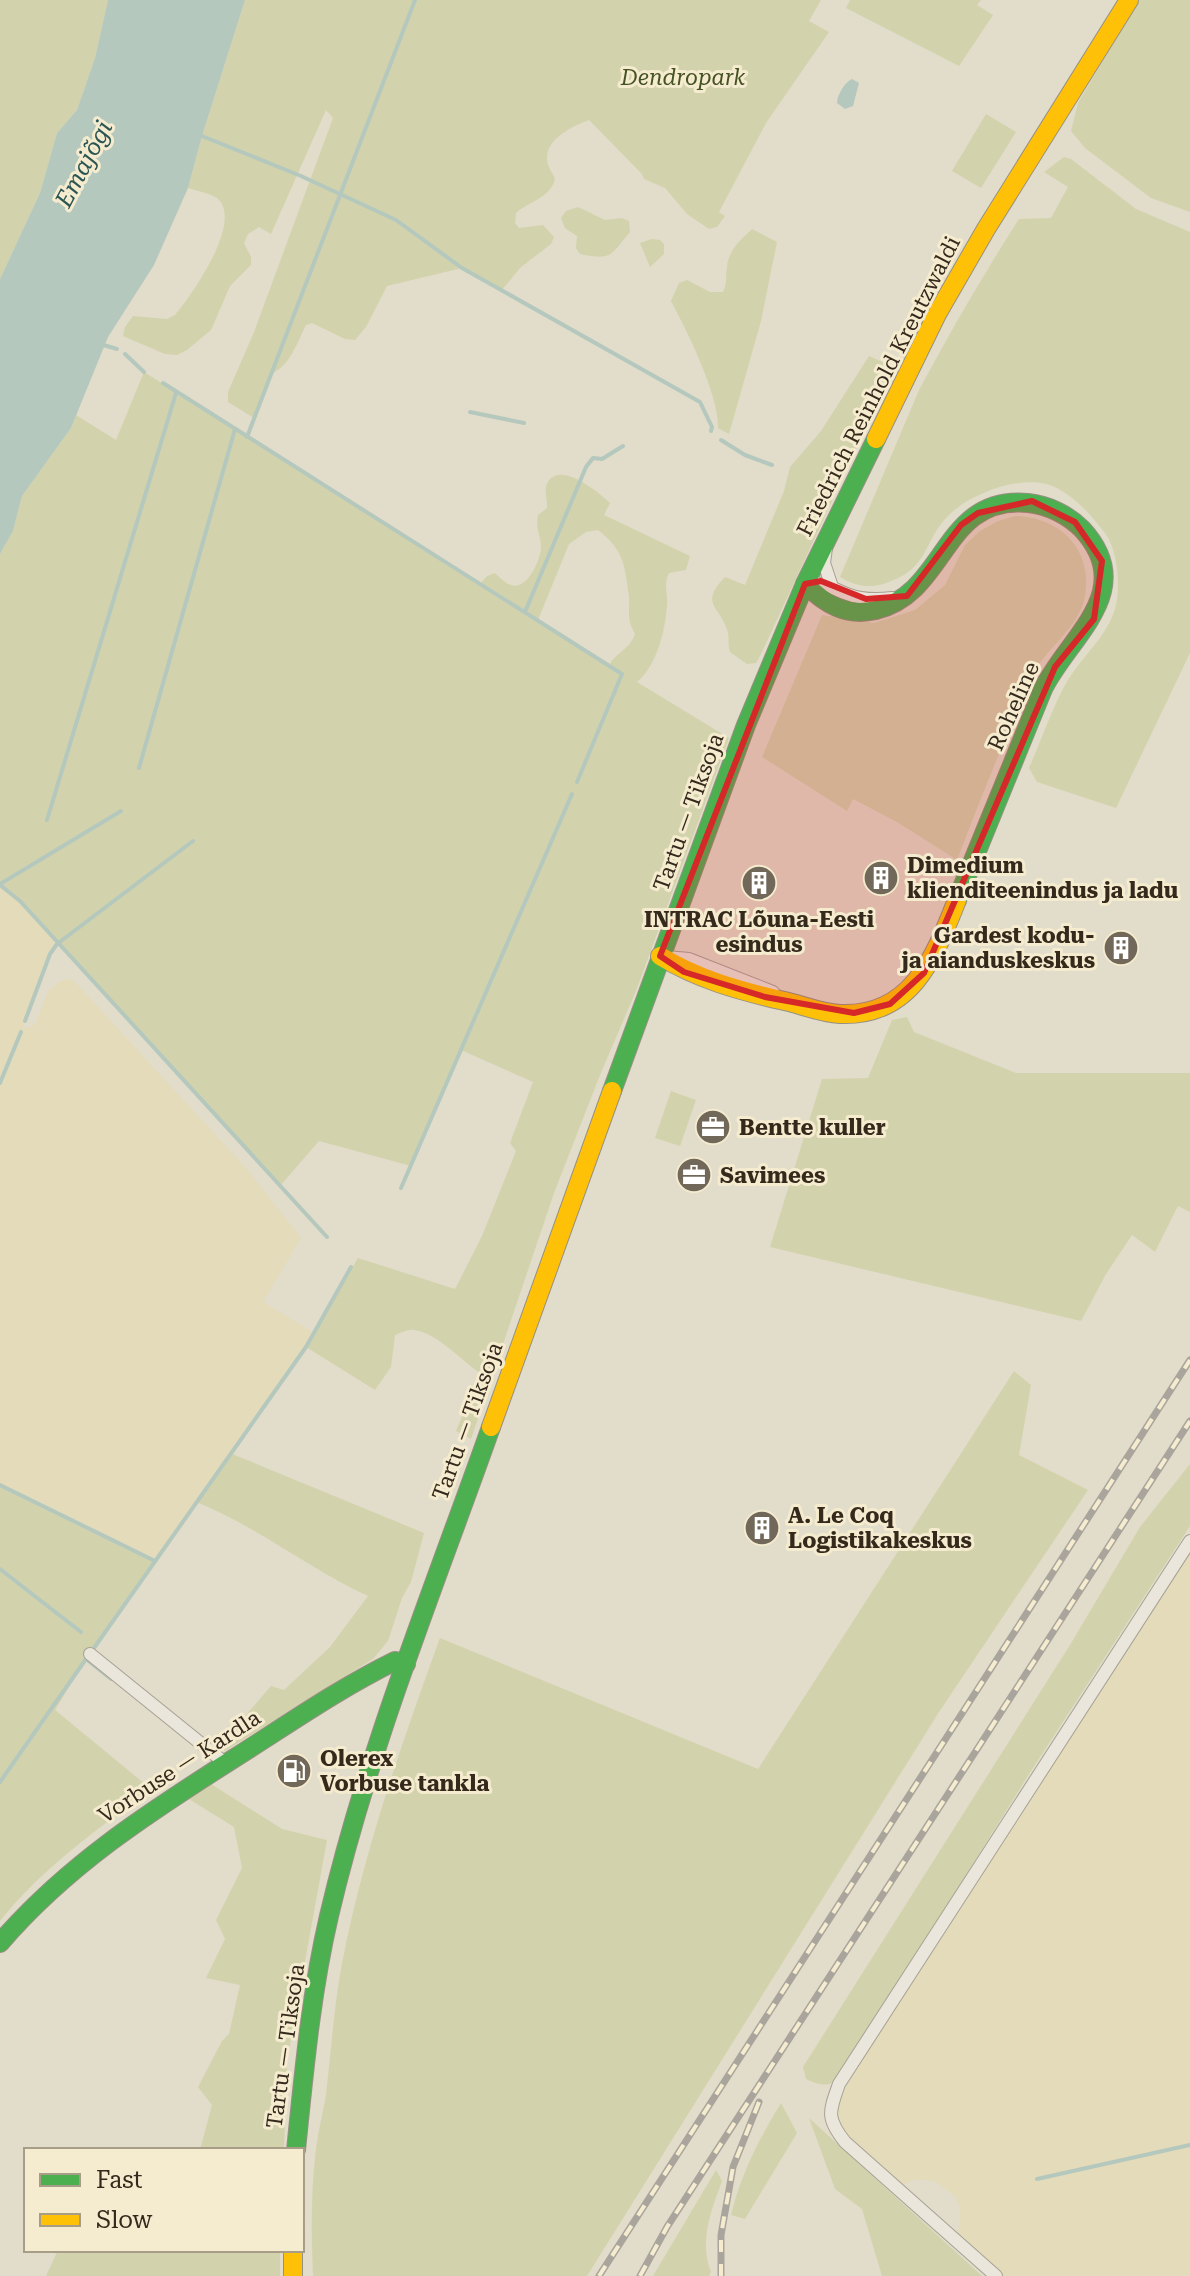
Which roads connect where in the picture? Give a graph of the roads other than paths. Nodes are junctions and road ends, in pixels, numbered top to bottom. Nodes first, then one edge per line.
1 (1129, 0) edge
2 (826, 538) junction
3 (805, 584) junction
4 (832, 587) junction
5 (907, 596) junction
6 (746, 725) joint
7 (660, 956) junction
8 (1190, 1541) edge
9 (90, 1654) dead end
10 (406, 1664) junction
11 (225, 1763) junction
12 (0, 1943) edge
13 (296, 2148) edge
14 (293, 2252) edge
15 (293, 2276) edge
16 (996, 2276) edge

1 - 2 main road, Friedrich Reinhold Kreutzwaldi
2 - 3 main road, Friedrich Reinhold Kreutzwaldi
2 - 4 street
3 - 4 street
3 - 5 main road, Roheline
3 - 6 main road, Friedrich Reinhold Kreutzwaldi
4 - 5 street
5 - 7 main road, Roheline
6 - 7 main road, Tartu — Tiksoja
7 - 10 main road, Tartu — Tiksoja
8 - 16 street
9 - 11 street
10 - 11 main road, Vorbuse — Kardla
10 - 13 main road, Tartu — Tiksoja
11 - 12 main road, Vorbuse — Kardla
14 - 15 main road

